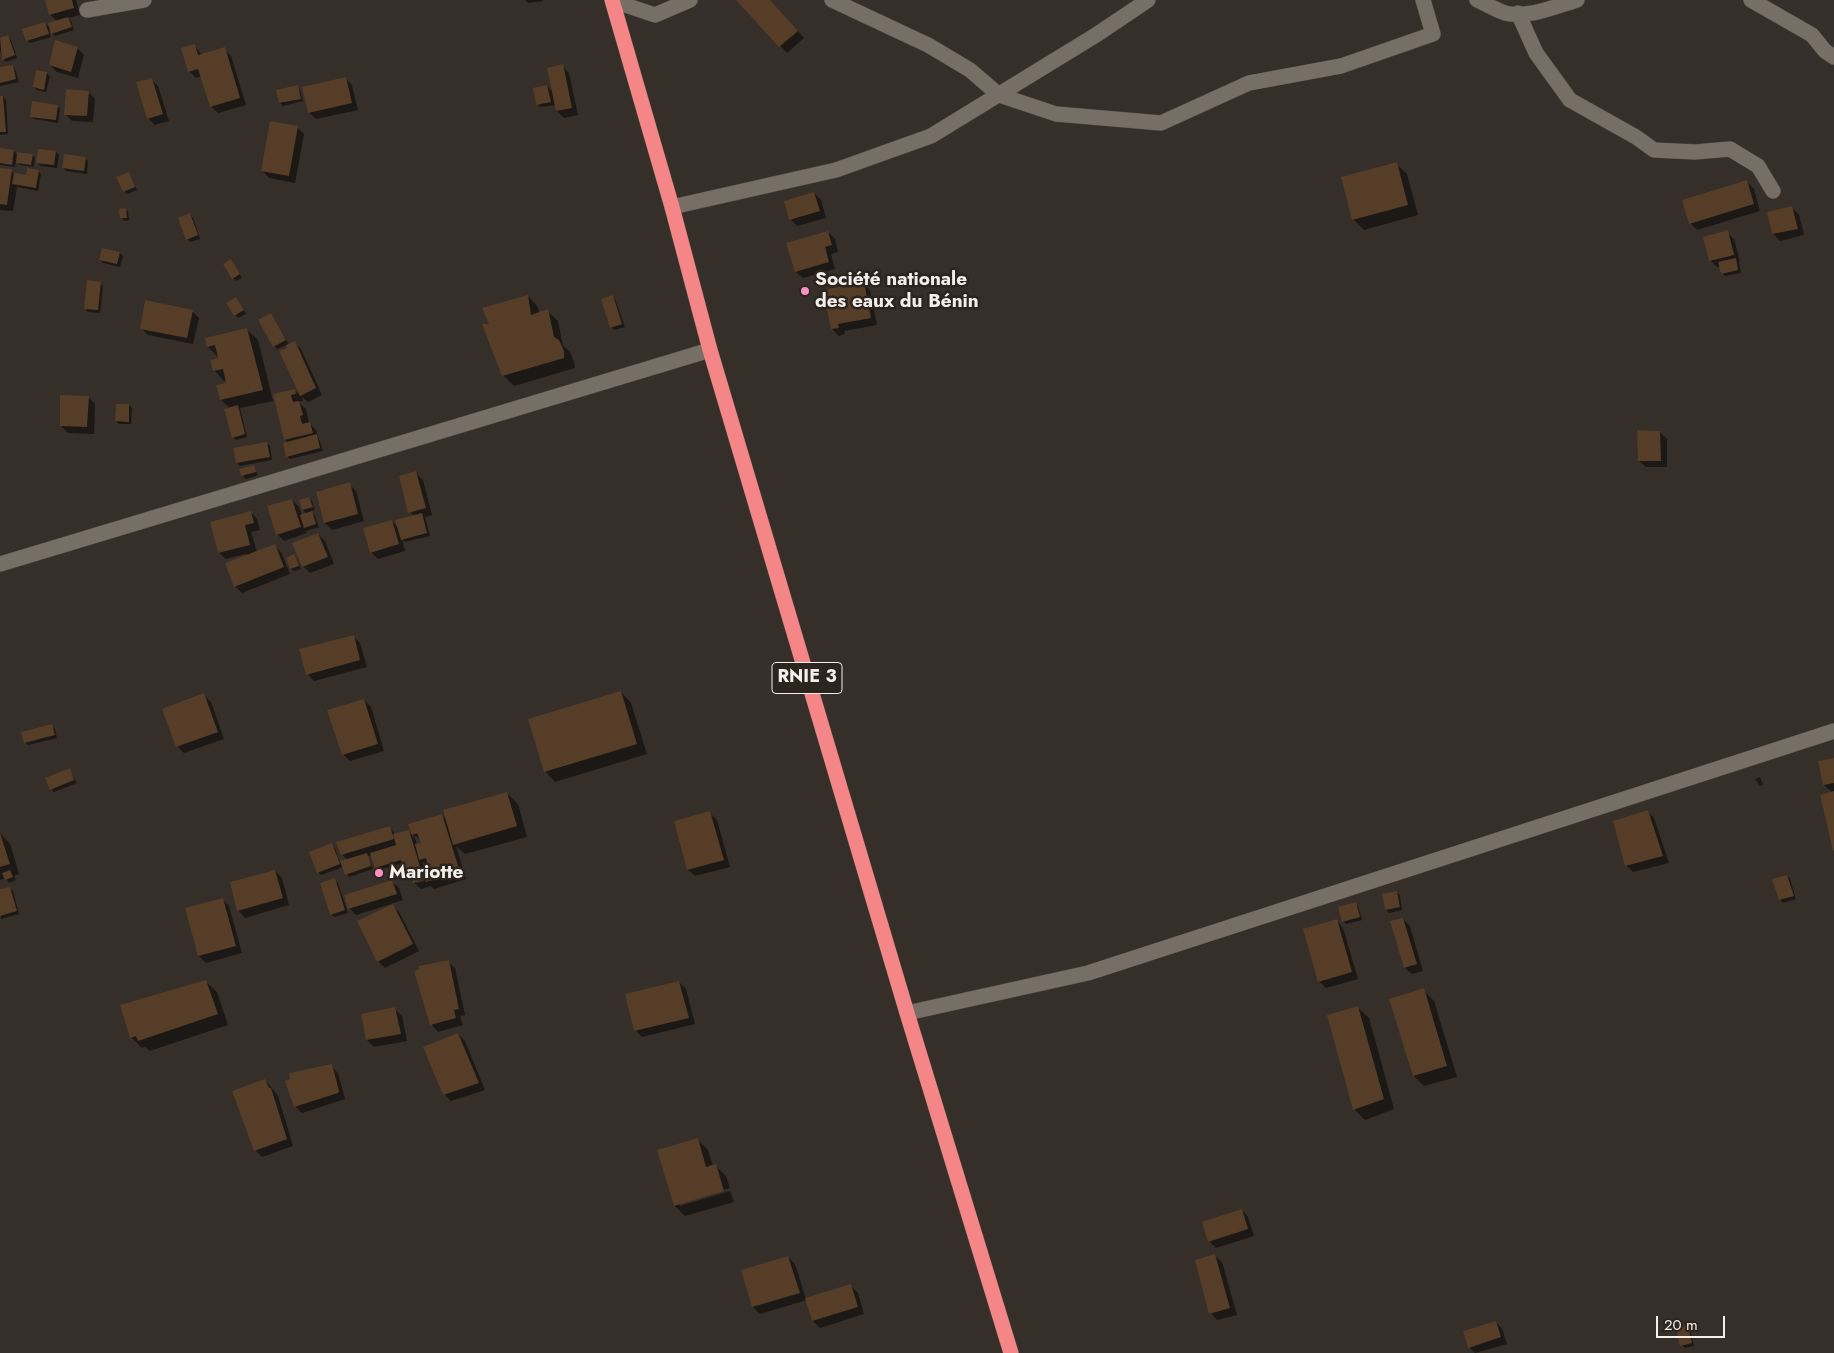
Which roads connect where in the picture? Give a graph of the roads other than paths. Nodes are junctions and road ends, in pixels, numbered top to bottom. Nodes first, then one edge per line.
1 (144, 0) edge
2 (612, 0) edge
3 (690, 0) edge
4 (832, 0) edge
5 (1148, 0) edge
6 (1423, 0) edge
7 (1477, 0) edge
8 (1578, 0) edge
9 (1751, 0) edge
10 (87, 10) dead end
11 (1518, 13) junction
12 (1834, 57) edge
13 (998, 95) junction
14 (1773, 191) dead end
15 (672, 206) junction
16 (710, 350) junction
17 (0, 564) edge
18 (1834, 731) edge
19 (907, 1012) junction
20 (1011, 1353) edge

1 - 10 street
2 - 3 street
2 - 15 highway, RNIE 3
4 - 13 street
5 - 13 street
6 - 13 street
7 - 11 street
8 - 11 street
9 - 12 street
11 - 14 street
13 - 15 street
15 - 16 highway, RNIE 3
16 - 17 street
16 - 19 highway, RNIE 3
18 - 19 street
19 - 20 highway, RNIE 3

